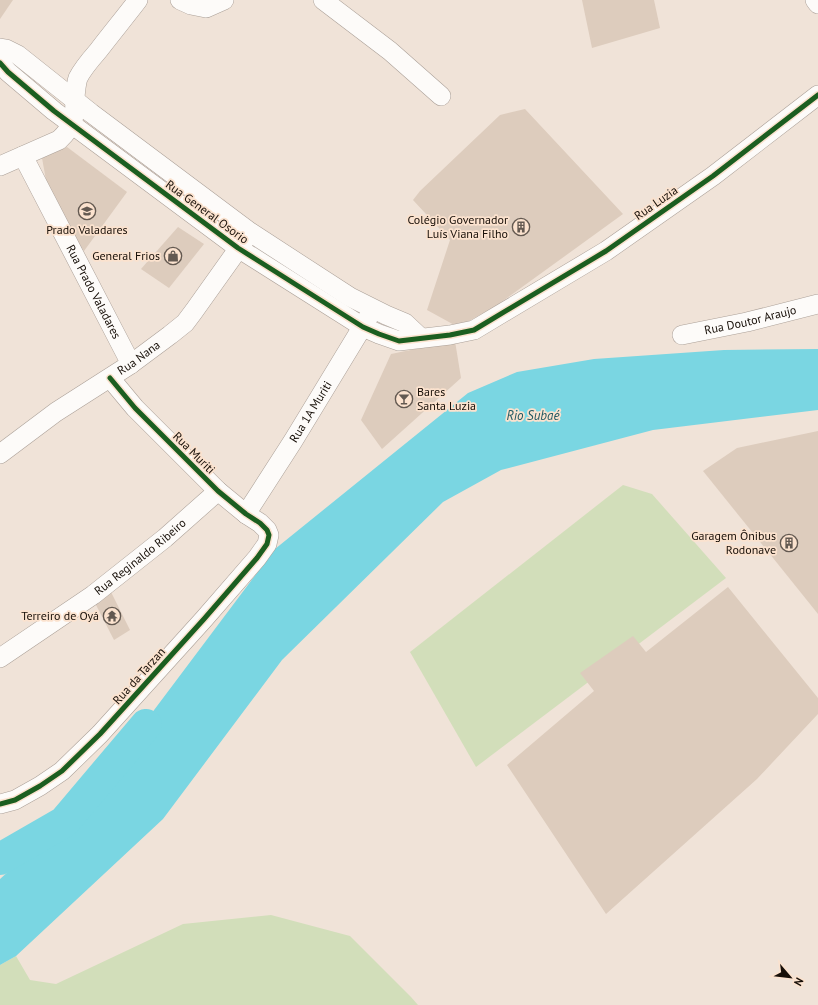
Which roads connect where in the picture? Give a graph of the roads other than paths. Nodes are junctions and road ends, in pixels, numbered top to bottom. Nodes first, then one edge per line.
1 (138, 0) edge
2 (180, 0) edge
3 (224, 0) edge
4 (323, 0) edge
5 (815, 0) edge
6 (818, 4) edge
7 (0, 48) edge
8 (0, 63) edge
9 (818, 95) edge
10 (441, 96) dead end
11 (75, 100) junction
12 (72, 124) junction
13 (23, 156) junction
14 (0, 166) edge
15 (250, 232) junction
16 (238, 248) junction
17 (818, 304) edge
18 (373, 308) junction
19 (363, 327) junction
20 (682, 335) dead end
21 (422, 338) junction
22 (131, 364) junction
23 (110, 378) junction
24 (0, 454) edge
25 (218, 491) junction
26 (246, 514) junction
27 (269, 535) joint
28 (0, 658) edge
29 (0, 804) edge

1 - 11 street
2 - 3 street
4 - 10 street
5 - 6 street
7 - 11 street, Rua General Osorio
8 - 12 street, Rua General Osorio
9 - 21 street, Rua Luzia
11 - 12 street
11 - 15 street, Rua General Osorio
12 - 13 street
12 - 16 street, Rua General Osorio
13 - 14 street
13 - 22 street, Rua Prado Valadares
15 - 16 street, Rua Nana
15 - 18 street, Rua General Osorio
16 - 19 street, Rua General Osorio
16 - 22 street, Rua Nana
17 - 20 street, Rua Doutor Araujo
18 - 19 street, Rua 1A Muriti
18 - 21 street, Rua General Osorio
19 - 21 street, Rua General Osorio
19 - 26 street, Rua 1A Muriti
22 - 23 street, Rua Nana
23 - 24 street, Rua Nana
23 - 25 street, Rua Muriti
25 - 26 street, Rua Muriti
25 - 28 street, Rua Reginaldo Ribeiro
26 - 27 street, Rua Muriti
27 - 29 street, Rua da Tarzan

